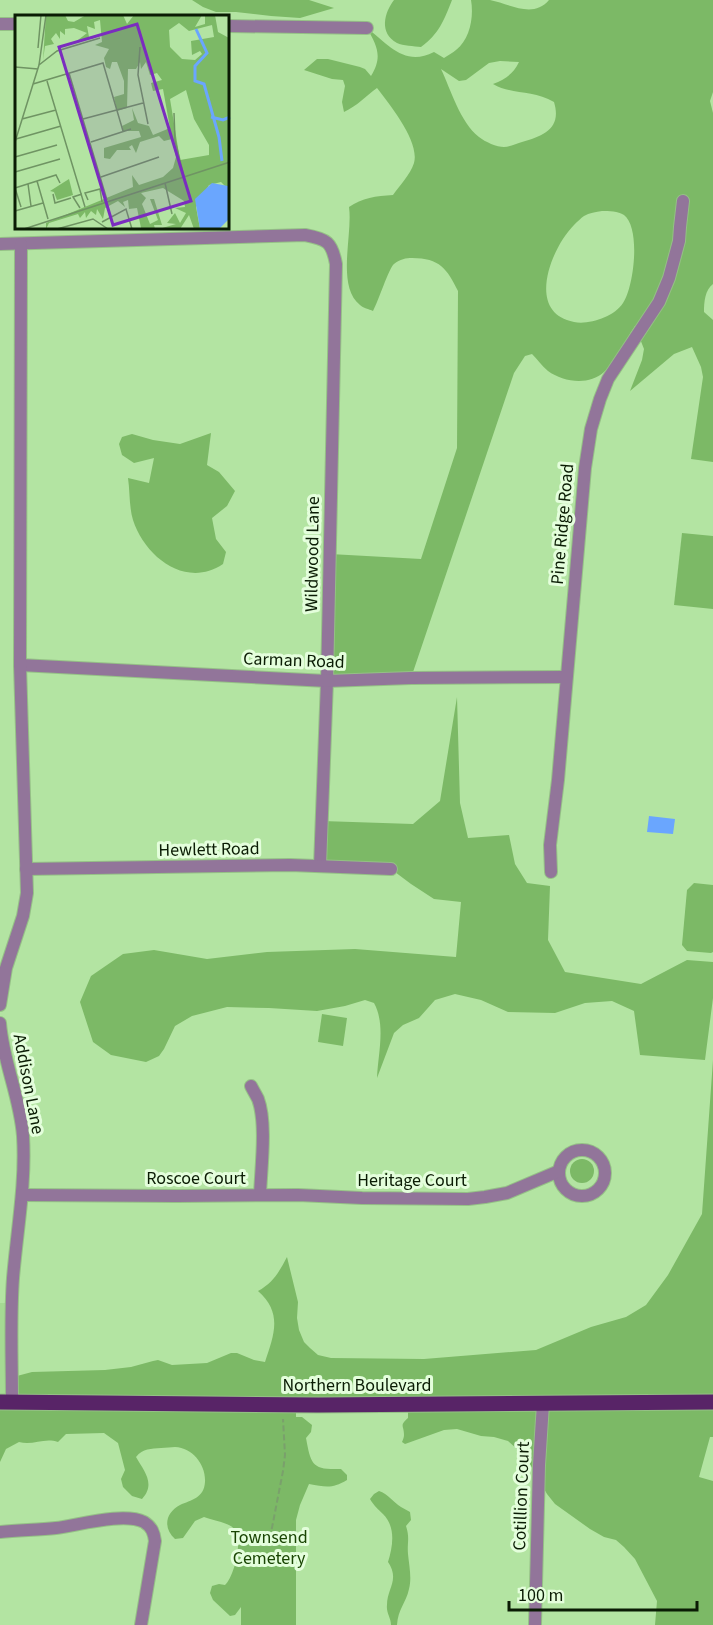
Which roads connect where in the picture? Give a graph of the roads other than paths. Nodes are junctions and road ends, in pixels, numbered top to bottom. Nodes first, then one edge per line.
1 (230, 26) edge
2 (368, 28) dead end
3 (683, 201) dead end
4 (0, 244) edge
5 (21, 244) junction
6 (21, 665) junction
7 (566, 677) junction
8 (327, 681) junction
9 (320, 866) junction
10 (26, 869) junction
11 (391, 869) dead end
12 (551, 872) dead end
13 (0, 1005) edge
14 (0, 1023) edge
15 (251, 1086) dead end
16 (559, 1171) dead end
17 (22, 1195) junction
18 (260, 1195) junction
19 (6, 1402) edge
20 (713, 1402) edge
21 (543, 1404) junction
22 (0, 1532) edge
23 (141, 1625) edge
24 (535, 1625) edge

1 - 2 street
3 - 7 street, Pine Ridge Road
4 - 5 street
5 - 6 street
5 - 8 street, Wildwood Lane
6 - 8 street, Carman Road
6 - 10 street
7 - 8 street, Carman Road
7 - 12 street, Pine Ridge Road
8 - 9 street, Wildwood Lane
9 - 10 street, Hewlett Road
9 - 11 street, Hewlett Road
10 - 13 street
14 - 17 street, Addison Lane
15 - 18 street, Roscoe Court
16 - 18 street, Heritage Court
17 - 18 street, Roscoe Court
17 - 19 street, Addison Lane
19 - 21 main road, Northern Boulevard
20 - 21 main road, Northern Boulevard
21 - 24 street, Cotillion Court
22 - 23 street

